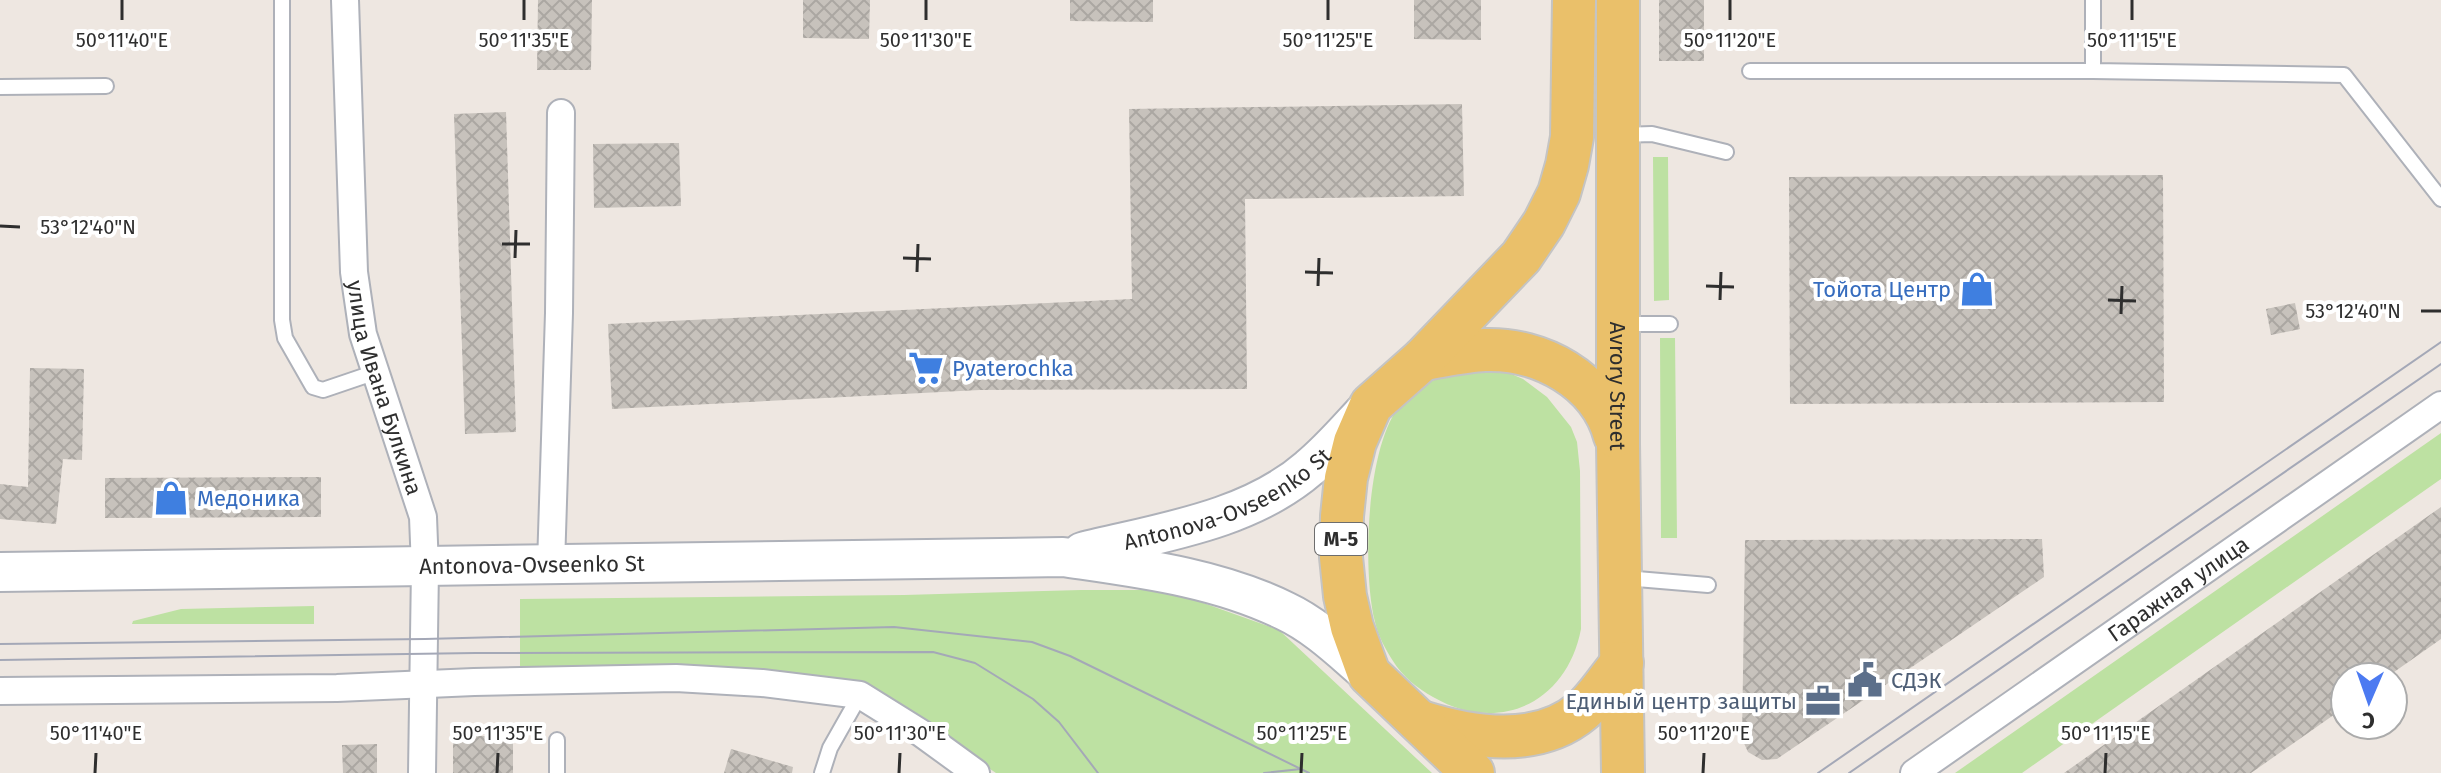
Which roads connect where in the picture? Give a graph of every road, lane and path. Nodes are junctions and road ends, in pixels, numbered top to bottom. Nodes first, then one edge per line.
1 (282, 0) edge
2 (345, 0) edge
3 (1574, 0) edge
4 (1618, 0) edge
5 (2093, 0) edge
6 (1750, 71) dead end
7 (2093, 71) junction
8 (106, 86) dead end
9 (0, 87) edge
10 (561, 113) dead end
11 (1619, 135) junction
12 (1726, 152) dead end
13 (2441, 199) edge
14 (1617, 324) junction
15 (1670, 324) dead end
16 (1423, 359) junction
17 (376, 372) junction
18 (1371, 405) junction
19 (2441, 405) edge
20 (1618, 444) junction
21 (1063, 557) junction
22 (551, 565) junction
23 (425, 568) junction
24 (0, 572) edge
25 (1620, 577) junction
26 (1708, 585) dead end
27 (1622, 663) junction
28 (1369, 674) junction
29 (424, 685) junction
30 (0, 691) edge
31 (860, 695) junction
32 (1421, 722) junction
33 (557, 740) dead end
34 (422, 773) edge
35 (557, 773) edge
36 (822, 773) edge
37 (976, 773) edge
38 (1473, 773) edge
39 (1623, 773) edge
40 (1914, 773) edge

1 - 17 lane
2 - 17 street, улица Ивана Булкина
3 - 16 main road, М-5
4 - 11 main road, Avrory Street
5 - 7 lane
6 - 7 lane
7 - 13 lane
8 - 9 lane
10 - 22 street
11 - 12 lane
11 - 14 main road, Avrory Street
14 - 15 lane
14 - 20 main road, Avrory Street
16 - 18 main road, М-5
16 - 20 main road
17 - 23 street, улица Ивана Булкина
18 - 21 main road, Antonova-Ovseenko St
18 - 28 main road, М-5
19 - 40 street, Гаражная улица
20 - 25 main road, Avrory Street
21 - 22 main road, Antonova-Ovseenko St
21 - 28 main road, Antonova-Ovseenko St
22 - 23 main road, Antonova-Ovseenko St
23 - 24 main road, Antonova-Ovseenko St
23 - 29 street, улица Ивана Булкина
25 - 26 lane
25 - 27 main road, Avrory Street
27 - 32 main road
27 - 39 main road, Avrory Street
28 - 32 main road, М-5
29 - 30 street
29 - 31 street
29 - 34 street, улица Ивана Булкина
31 - 36 lane
31 - 37 street
32 - 38 main road, М-5
33 - 35 lane

